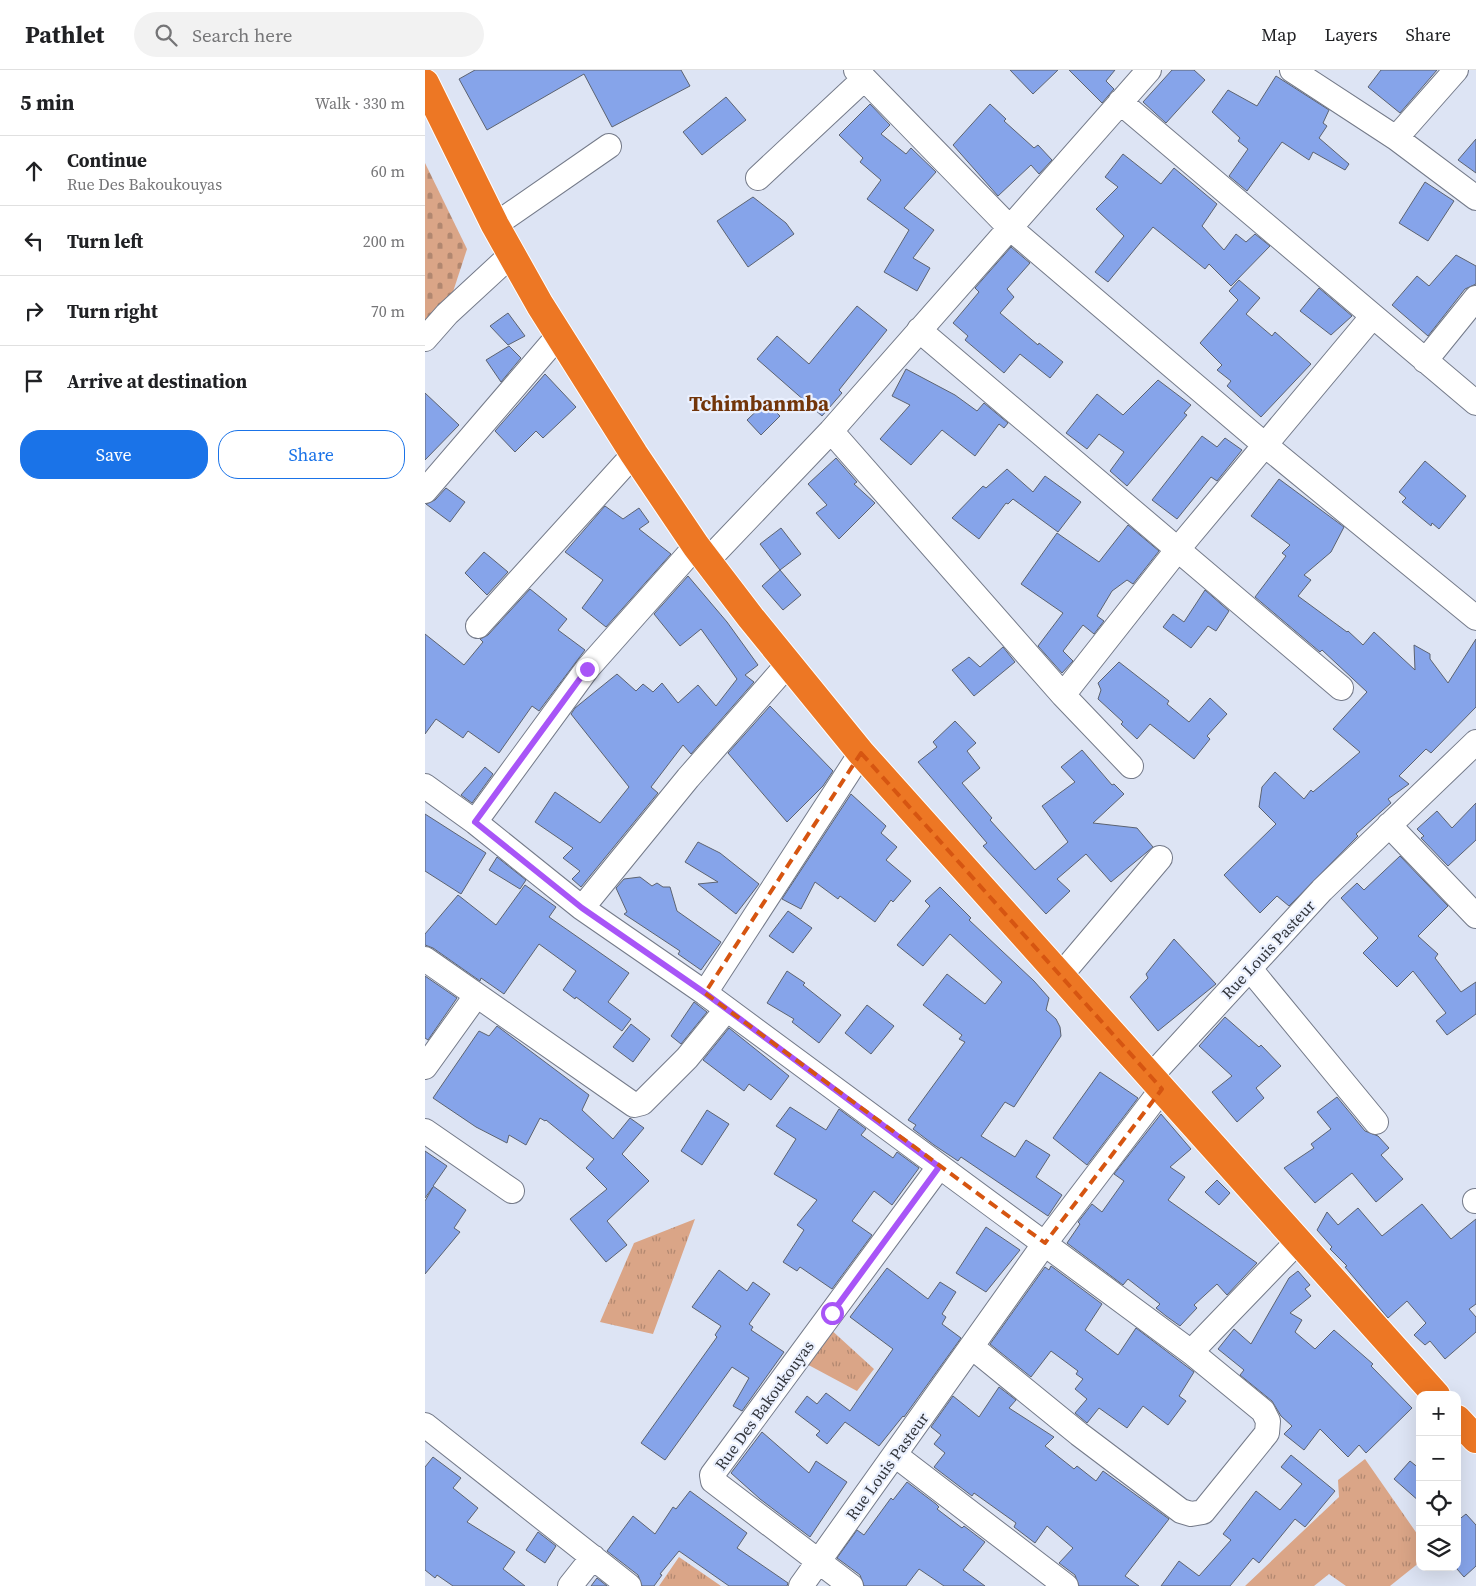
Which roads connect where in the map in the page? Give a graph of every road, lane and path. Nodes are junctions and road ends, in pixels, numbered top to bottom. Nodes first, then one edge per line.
1 (1149, 70) edge
2 (1292, 70) edge
3 (1456, 70) edge
4 (860, 75) edge
5 (425, 83) edge
6 (1120, 102) junction
7 (1396, 138) junction
8 (609, 146) dead end
9 (758, 178) dead end
10 (1476, 198) edge
11 (495, 226) junction
12 (1010, 228) junction
13 (512, 254) junction
14 (1476, 298) edge
15 (1372, 317) junction
16 (919, 330) junction
17 (559, 335) junction
18 (425, 339) edge
19 (1425, 361) junction
20 (1476, 403) edge
21 (831, 431) junction
22 (1265, 445) junction
23 (634, 454) junction
24 (425, 492) edge
25 (1178, 549) junction
26 (702, 553) junction
27 (1476, 618) edge
28 (478, 626) dead end
29 (788, 664) junction
30 (1341, 688) dead end
31 (1063, 695) junction
32 (1476, 742) edge
33 (861, 754) junction
34 (1131, 766) dead end
35 (425, 786) edge
36 (475, 822) junction
37 (1389, 825) junction
38 (1160, 858) dead end
39 (582, 908) junction
40 (1476, 916) edge
41 (425, 959) edge
42 (1250, 969) junction
43 (1061, 975) junction
44 (705, 993) junction
45 (476, 996) junction
46 (726, 1010) junction
47 (425, 1067) edge
48 (1156, 1083) junction
49 (1376, 1122) dead end
50 (425, 1131) edge
51 (939, 1167) junction
52 (512, 1191) dead end
53 (1299, 1240) junction
54 (1045, 1243) junction
55 (972, 1347) junction
56 (1191, 1352) junction
57 (1432, 1391) edge
58 (425, 1424) edge
59 (895, 1455) junction
60 (593, 1557) junction
61 (818, 1562) junction
62 (570, 1586) edge
63 (629, 1586) edge
64 (801, 1586) edge
65 (851, 1586) edge
66 (1066, 1586) edge

1 - 6 street
2 - 7 street
3 - 7 street
4 - 9 street
4 - 12 street
5 - 11 highway
6 - 12 street
6 - 15 street
7 - 10 street
8 - 11 street
11 - 13 highway
12 - 16 street
12 - 22 street
13 - 17 highway
13 - 18 street
14 - 19 street
15 - 19 street
15 - 22 street
16 - 21 street
16 - 25 street
17 - 23 highway
17 - 24 street
19 - 20 street
21 - 26 street
21 - 31 street
22 - 25 street
22 - 27 street
23 - 26 highway
23 - 28 street
25 - 30 street
25 - 31 street
26 - 29 highway
26 - 36 street
29 - 33 highway
29 - 39 street
31 - 34 street
32 - 37 street, Rue Louis Pasteur
33 - 43 highway
33 - 44 street
35 - 36 street
36 - 39 street
37 - 40 street
37 - 42 street, Rue Louis Pasteur
38 - 43 street
39 - 44 street
41 - 45 street
42 - 48 street, Rue Louis Pasteur
42 - 49 street
43 - 48 highway
44 - 46 street
45 - 46 street
45 - 47 street
46 - 51 street
48 - 53 highway
48 - 54 street, Rue Louis Pasteur
50 - 52 street
51 - 54 street
51 - 61 street, Rue Des Bakoukouyas
53 - 56 street
53 - 57 highway
54 - 55 street, Rue Louis Pasteur
54 - 56 street
55 - 56 street
55 - 59 street, Rue Louis Pasteur
58 - 60 street
59 - 61 street, Rue Louis Pasteur
59 - 66 street
60 - 62 street
60 - 63 street
61 - 64 street, Rue Louis Pasteur
61 - 65 street

